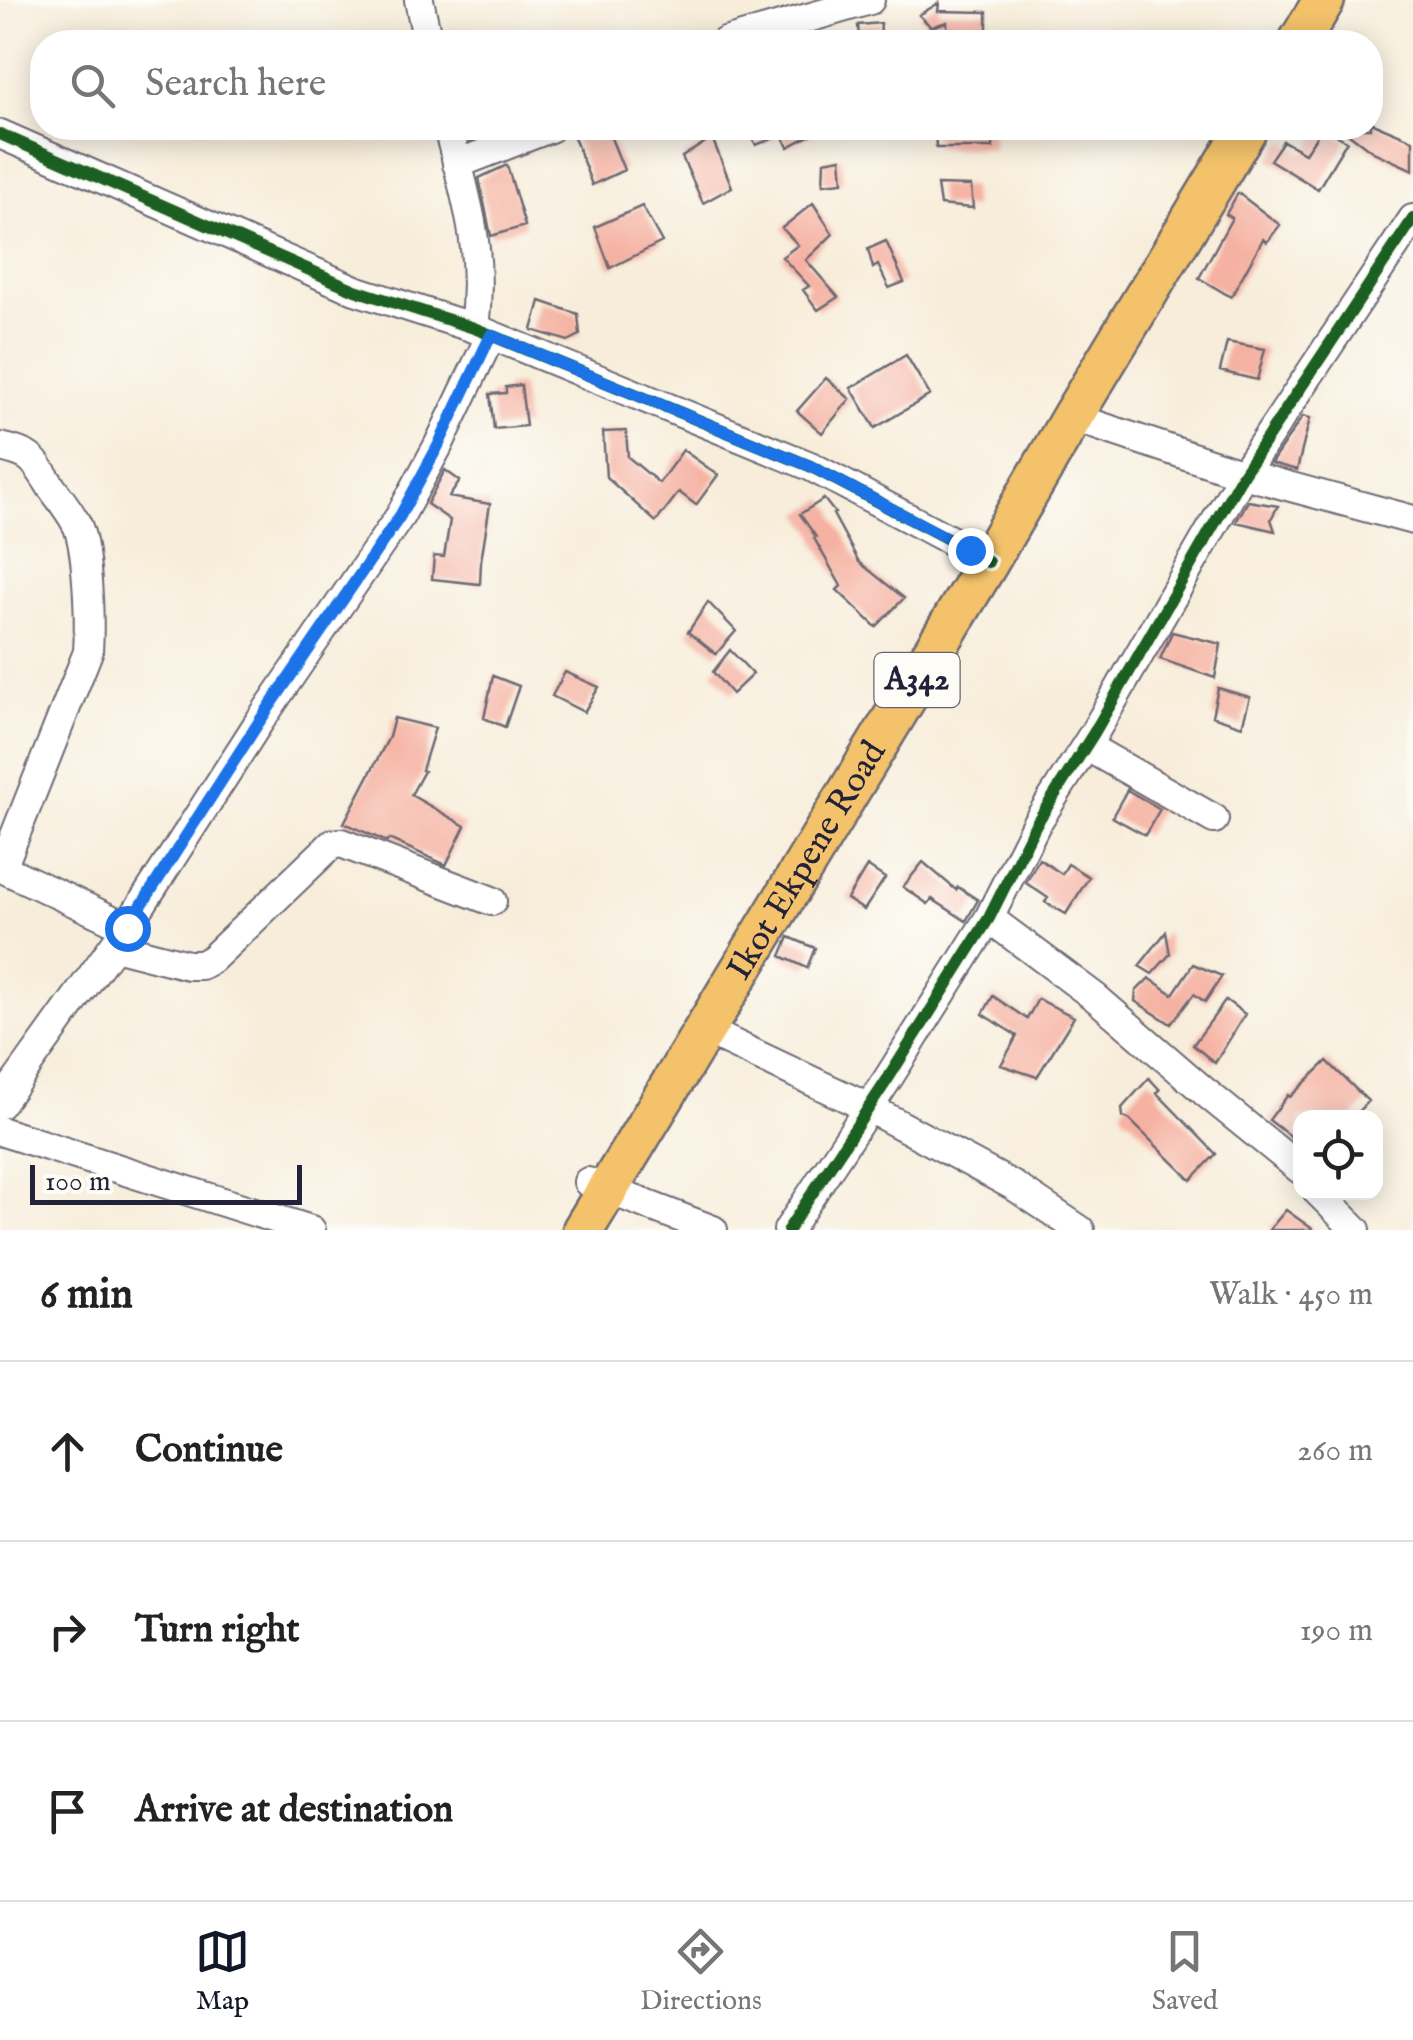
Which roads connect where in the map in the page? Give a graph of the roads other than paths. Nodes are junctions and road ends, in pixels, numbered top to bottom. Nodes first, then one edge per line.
1 (418, 0) edge
2 (870, 0) edge
3 (1300, 0) edge
4 (1324, 0) edge
5 (425, 30) edge
6 (766, 30) edge
7 (1281, 30) edge
8 (1306, 30) edge
9 (0, 134) edge
10 (451, 140) edge
11 (519, 140) edge
12 (1216, 140) edge
13 (1240, 140) edge
14 (458, 164) junction
15 (1413, 219) edge
16 (482, 332) junction
17 (1072, 417) junction
18 (0, 447) edge
19 (1243, 474) junction
20 (1413, 520) edge
21 (979, 556) junction
22 (1086, 746) junction
23 (1214, 819) dead end
24 (1, 868) edge
25 (492, 901) dead end
26 (989, 918) junction
27 (120, 937) junction
28 (704, 1030) junction
29 (0, 1104) edge
30 (869, 1108) junction
31 (0, 1132) edge
32 (1293, 1162) edge
33 (598, 1185) junction
34 (1326, 1200) edge
35 (311, 1230) edge
36 (558, 1230) edge
37 (583, 1230) edge
38 (712, 1230) edge
39 (788, 1230) edge
40 (1080, 1230) edge
41 (1356, 1230) edge

1 - 5 street
2 - 6 street
3 - 7 highway
4 - 8 highway
9 - 16 street
10 - 14 street
11 - 14 street
12 - 21 highway, Ikot Ekpene Road / A342
13 - 17 highway, Ikot Ekpene Road / A342
14 - 16 street
15 - 19 street
16 - 21 street
16 - 27 street
17 - 19 street
17 - 21 highway, Ikot Ekpene Road / A342
18 - 24 street
19 - 20 street
19 - 22 street
21 - 28 highway, Ikot Ekpene Road / A342
21 - 33 highway, Ikot Ekpene Road / A342
22 - 23 street
22 - 26 street
24 - 27 street
25 - 27 street
26 - 30 street
26 - 32 street
27 - 29 street
28 - 30 street
28 - 33 highway, Ikot Ekpene Road / A342
30 - 39 street
30 - 40 street
31 - 35 street
33 - 36 highway, Ikot Ekpene Road / A342
33 - 37 highway, Ikot Ekpene Road / A342
33 - 38 street
34 - 41 street

